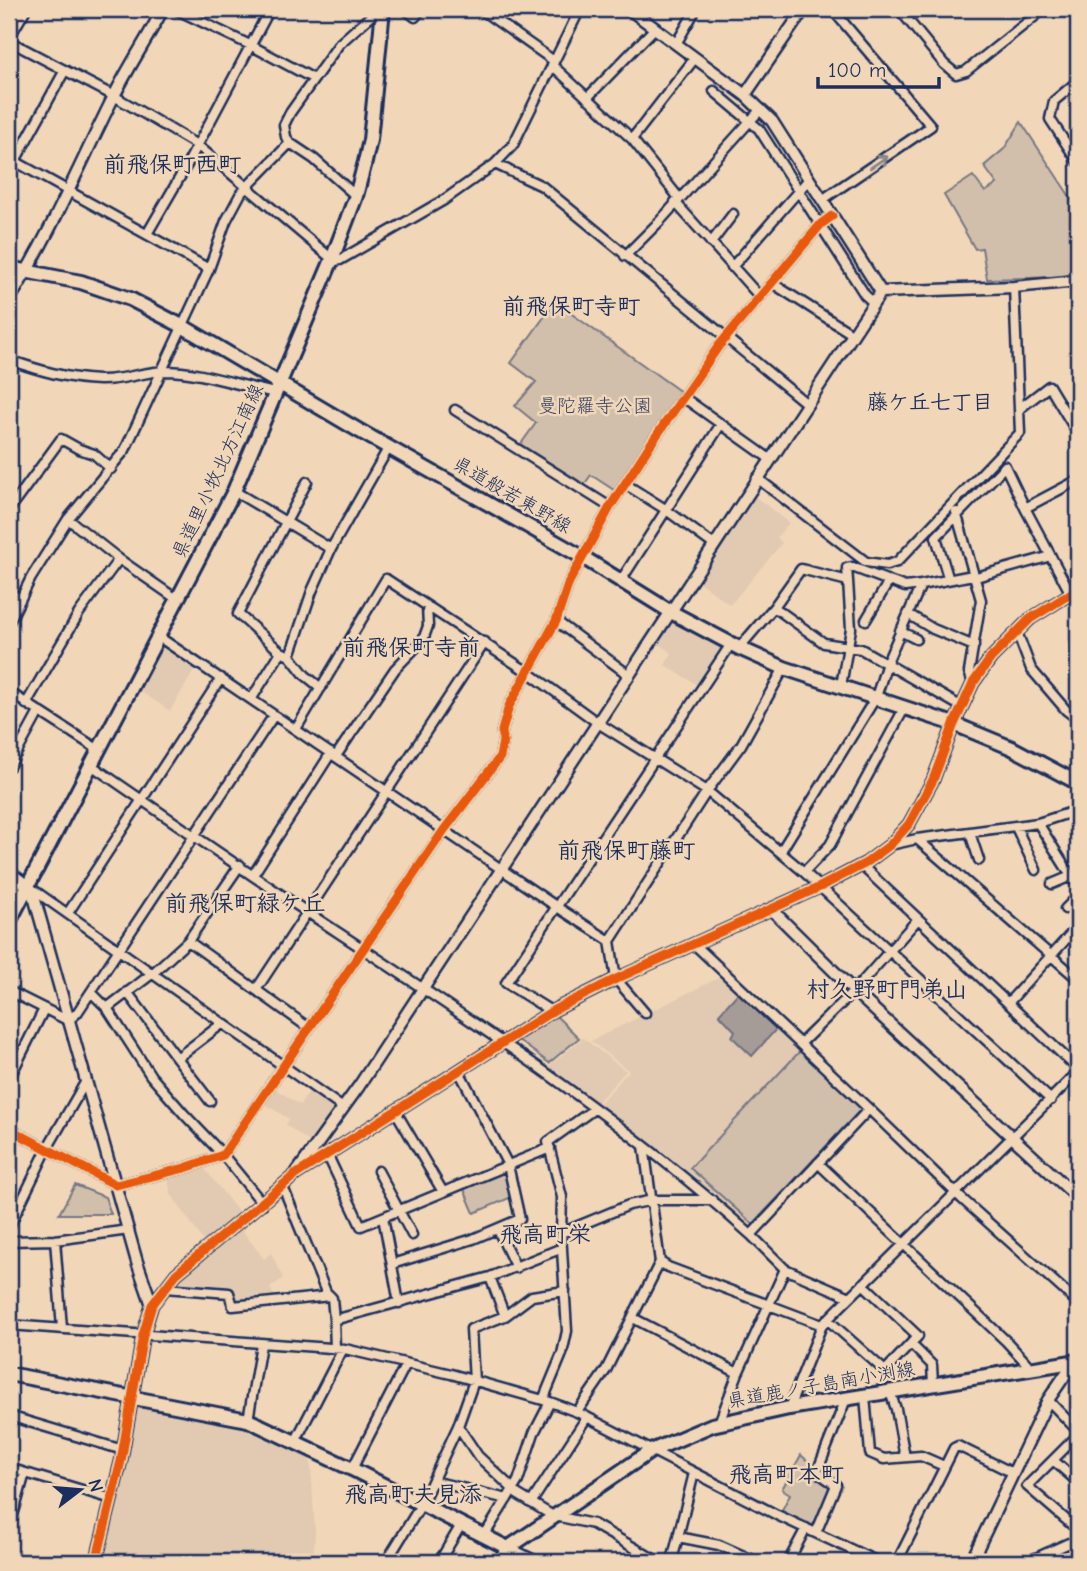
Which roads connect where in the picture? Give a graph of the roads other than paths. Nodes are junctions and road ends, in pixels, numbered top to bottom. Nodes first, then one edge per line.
1 (26, 9) edge
2 (163, 9) edge
3 (175, 9) edge
4 (270, 9) edge
5 (405, 9) edge
6 (421, 9) edge
7 (580, 9) edge
8 (629, 9) edge
9 (696, 9) edge
10 (804, 9) edge
11 (832, 9) edge
12 (899, 9) edge
13 (1044, 9) edge
14 (483, 10) dead end
15 (383, 11) edge
16 (650, 33) junction
17 (9, 40) edge
18 (676, 44) junction
19 (250, 45) junction
20 (553, 63) junction
21 (690, 63) junction
22 (65, 70) junction
23 (314, 79) junction
24 (1078, 80) edge
25 (714, 91) dead end
26 (745, 95) junction
27 (114, 96) junction
28 (587, 98) junction
29 (755, 116) junction
30 (632, 139) junction
31 (290, 143) junction
32 (197, 145) junction
33 (12, 160) edge
34 (1078, 162) edge
35 (495, 163) junction
36 (9, 173) edge
37 (803, 185) junction
38 (246, 186) junction
39 (69, 192) junction
40 (356, 197) junction
41 (677, 200) junction
42 (822, 200) junction
43 (733, 214) dead end
44 (825, 221) junction
45 (147, 233) junction
46 (710, 243) junction
47 (625, 256) junction
48 (331, 260) junction
49 (732, 267) junction
50 (9, 268) edge
51 (209, 269) junction
52 (27, 270) junction
53 (1078, 281) edge
54 (772, 283) junction
55 (1014, 287) junction
56 (881, 292) junction
57 (760, 298) junction
58 (9, 300) edge
59 (874, 303) junction
60 (182, 326) junction
61 (852, 334) junction
62 (727, 337) junction
63 (9, 360) edge
64 (162, 371) junction
65 (278, 388) junction
66 (683, 397) junction
67 (807, 404) junction
68 (1019, 409) junction
69 (455, 410) dead end
70 (720, 424) junction
71 (1078, 433) edge
72 (388, 447) junction
73 (770, 459) junction
74 (111, 469) junction
75 (757, 478) junction
76 (1078, 480) edge
77 (307, 482) dead end
78 (625, 484) junction
79 (234, 491) junction
80 (954, 502) junction
81 (610, 507) junction
82 (1026, 508) junction
83 (665, 509) junction
84 (9, 510) edge
85 (957, 514) junction
86 (68, 519) junction
87 (285, 521) junction
88 (714, 545) junction
89 (331, 549) junction
90 (1051, 556) junction
91 (584, 558) junction
92 (119, 559) junction
93 (974, 576) junction
94 (948, 578) dead end
95 (848, 581) junction
96 (889, 581) junction
97 (620, 582) junction
98 (921, 585) junction
99 (1074, 591) edge
100 (9, 592) edge
101 (20, 599) junction
102 (178, 600) junction
103 (426, 606) junction
104 (774, 607) junction
105 (1078, 607) edge
106 (671, 612) junction
107 (908, 614) junction
108 (866, 620) dead end
109 (556, 621) junction
110 (9, 622) edge
111 (901, 631) junction
112 (1017, 632) junction
113 (159, 637) junction
114 (916, 639) dead end
115 (485, 642) junction
116 (735, 646) junction
117 (848, 646) junction
118 (974, 646) junction
119 (281, 652) junction
120 (290, 656) junction
121 (887, 662) junction
122 (784, 668) junction
123 (528, 672) junction
124 (629, 675) junction
125 (221, 678) junction
126 (973, 683) junction
127 (841, 686) junction
128 (321, 688) junction
129 (9, 692) edge
130 (876, 697) junction
131 (252, 698) junction
132 (26, 704) junction
133 (905, 707) junction
134 (962, 707) junction
135 (39, 712) junction
136 (274, 715) junction
137 (1078, 719) edge
138 (598, 723) junction
139 (954, 724) junction
140 (296, 729) junction
141 (99, 750) junction
142 (334, 755) junction
143 (655, 759) junction
144 (91, 765) junction
145 (9, 767) edge
146 (1078, 783) edge
147 (707, 791) junction
148 (387, 792) junction
149 (142, 800) junction
150 (1078, 810) edge
151 (1038, 823) junction
152 (1016, 827) junction
153 (443, 830) junction
154 (970, 833) junction
155 (196, 836) junction
156 (917, 839) junction
157 (890, 845) junction
158 (781, 851) junction
159 (979, 860) dead end
160 (240, 865) junction
161 (862, 865) junction
162 (501, 869) junction
163 (1036, 870) dead end
164 (9, 872) edge
165 (804, 872) junction
166 (253, 874) junction
167 (1071, 876) junction
168 (1052, 884) dead end
169 (28, 886) junction
170 (820, 887) junction
171 (1078, 887) edge
172 (1078, 896) edge
173 (556, 907) junction
174 (771, 909) junction
175 (1065, 909) dead end
176 (307, 912) junction
177 (68, 913) junction
178 (918, 919) junction
179 (9, 922) edge
180 (1078, 926) edge
181 (188, 941) junction
182 (610, 941) junction
183 (694, 944) junction
184 (364, 948) junction
185 (119, 949) junction
186 (890, 951) junction
187 (1051, 955) junction
188 (153, 973) junction
189 (616, 979) junction
190 (1078, 979) edge
191 (423, 988) junction
192 (256, 990) junction
193 (9, 991) edge
194 (854, 991) junction
195 (91, 992) junction
196 (127, 992) junction
197 (1008, 1003) junction
198 (107, 1008) junction
199 (44, 1009) junction
200 (551, 1011) junction
201 (645, 1013) dead end
202 (70, 1019) junction
203 (223, 1023) junction
204 (309, 1028) junction
205 (502, 1041) junction
206 (800, 1044) junction
207 (177, 1058) junction
208 (284, 1066) junction
209 (1078, 1070) edge
210 (458, 1072) junction
211 (9, 1079) edge
212 (86, 1081) junction
213 (1051, 1100) junction
214 (210, 1101) dead end
215 (343, 1108) junction
216 (869, 1109) junction
217 (594, 1110) junction
218 (396, 1112) junction
219 (9, 1129) edge
220 (1012, 1137) junction
221 (644, 1146) junction
222 (550, 1148) junction
223 (47, 1149) junction
224 (223, 1155) junction
225 (328, 1156) junction
226 (818, 1163) junction
227 (508, 1165) junction
228 (378, 1171) dead end
229 (295, 1175) junction
230 (116, 1185) junction
231 (283, 1186) junction
232 (443, 1192) junction
233 (956, 1193) junction
234 (1078, 1198) edge
235 (712, 1199) junction
236 (653, 1200) junction
237 (263, 1204) junction
238 (400, 1210) junction
239 (383, 1217) junction
240 (9, 1227) edge
241 (129, 1230) junction
242 (498, 1230) junction
243 (561, 1233) junction
244 (412, 1235) dead end
245 (751, 1235) junction
246 (55, 1240) junction
247 (9, 1241) edge
248 (905, 1245) junction
249 (562, 1248) junction
250 (660, 1262) junction
251 (391, 1264) junction
252 (516, 1268) junction
253 (785, 1269) junction
254 (490, 1277) junction
255 (863, 1284) junction
256 (165, 1288) junction
257 (565, 1290) junction
258 (330, 1296) junction
259 (850, 1297) junction
260 (399, 1303) junction
261 (1078, 1303) edge
262 (769, 1304) junction
263 (152, 1305) junction
264 (505, 1317) junction
265 (633, 1318) junction
266 (334, 1320) junction
267 (825, 1322) junction
268 (9, 1325) edge
269 (62, 1328) junction
270 (143, 1335) junction
271 (261, 1344) junction
272 (911, 1344) junction
273 (339, 1349) junction
274 (1077, 1359) edge
275 (405, 1364) junction
276 (1031, 1368) junction
277 (738, 1373) junction
278 (9, 1374) edge
279 (474, 1381) junction
280 (933, 1384) junction
281 (890, 1392) junction
282 (864, 1396) junction
283 (132, 1397) junction
284 (846, 1399) junction
285 (1048, 1400) junction
286 (547, 1401) junction
287 (789, 1408) junction
288 (577, 1412) junction
289 (9, 1416) edge
290 (587, 1417) junction
291 (248, 1420) junction
292 (719, 1423) junction
293 (458, 1426) junction
294 (1078, 1433) edge
295 (295, 1442) junction
296 (123, 1450) junction
297 (651, 1451) junction
298 (905, 1457) junction
299 (1053, 1460) junction
300 (944, 1466) junction
301 (9, 1468) edge
302 (352, 1469) junction
303 (25, 1473) junction
304 (694, 1473) junction
305 (1013, 1474) junction
306 (433, 1481) junction
307 (1078, 1482) edge
308 (511, 1493) junction
309 (112, 1499) junction
310 (531, 1503) junction
311 (421, 1505) junction
312 (554, 1516) junction
313 (461, 1525) junction
314 (806, 1528) junction
315 (9, 1530) edge
316 (1078, 1530) edge
317 (816, 1533) junction
318 (484, 1536) junction
319 (678, 1537) junction
320 (508, 1548) junction
321 (1078, 1552) edge
322 (96, 1562) edge
323 (386, 1562) edge
324 (439, 1562) edge
325 (498, 1562) edge
326 (536, 1562) edge
327 (657, 1562) edge
328 (757, 1562) edge
329 (788, 1562) edge
330 (878, 1562) edge
331 (897, 1562) edge
332 (971, 1562) edge
333 (1027, 1562) edge

1 - 17 street
2 - 27 street
3 - 19 street
4 - 19 street
5 - 6 street
7 - 20 street
8 - 16 street
9 - 18 street
10 - 26 street
42 -> 11 street
12 - 13 street
14 - 20 street
15 - 23 street
15 - 40 main road, 県道里小牧北方江南線
16 - 18 street
16 - 28 street
17 - 22 street
18 - 21 street
19 - 23 street
19 - 32 street
20 - 28 street
20 - 35 street
21 - 26 street
21 - 30 street
22 - 27 street
22 - 33 street
23 - 31 street
24 - 34 street
25 - 29 street
26 - 29 street
27 - 32 street
27 - 39 street
28 - 30 street
29 - 37 street
29 - 37 street
29 - 41 street
30 - 41 street
31 - 38 street
31 - 40 street
32 - 38 street
32 - 45 street
33 - 36 street
33 - 39 street
35 - 47 street
35 - 48 street
37 - 42 street
37 - 44 street
37 - 49 street
38 - 48 street
38 - 51 street
39 - 45 street
39 - 52 street
40 - 48 main road, 県道里小牧北方江南線
41 - 46 street
41 - 47 street
42 - 44 street
43 - 46 street
44 - 54 street
44 - 56 street
44 - 59 street
45 - 51 street
46 - 49 street
47 - 62 street
48 - 65 main road, 県道里小牧北方江南線
49 - 57 street
50 - 52 main road, 県道般若東野線
51 - 60 street
52 - 58 street
52 - 60 main road, 県道般若東野線
53 - 55 street
54 - 57 street
54 - 61 street
55 - 56 street
55 - 68 street
56 - 59 street
57 - 62 street
59 - 61 street
60 - 64 street
60 - 65 main road, 県道般若東野線
61 - 67 street
62 - 66 street
62 - 67 street
63 - 64 street
64 - 65 street
64 - 74 street
65 - 72 main road, 県道般若東野線
65 - 79 main road, 県道里小牧北方江南線
66 - 70 street
66 - 78 street
67 - 73 street
68 - 71 street
68 - 80 street
69 - 81 street
70 - 73 street
70 - 83 street
72 - 89 street
72 - 91 main road, 県道般若東野線
73 - 75 street
74 - 84 street
74 - 86 street
75 - 80 street
75 - 88 street
76 - 82 street
77 - 87 street
78 - 81 street
78 - 83 street
79 - 87 street
79 - 102 main road, 県道里小牧北方江南線
80 - 85 street
81 - 91 street
82 - 85 street
82 - 90 street
83 - 88 street
83 - 97 street
85 - 93 street
85 - 94 street
86 - 92 street
86 - 101 street
87 - 89 street
87 - 119 street
88 - 106 street
89 - 120 street
90 - 93 street
90 - 99 street
91 - 97 main road, 県道般若東野線
91 - 109 street
92 - 102 street
92 - 132 street
93 - 98 street
93 - 118 street
95 - 96 street
95 - 104 street
95 - 117 street
96 - 98 street
96 - 108 street
97 - 106 main road, 県道般若東野線
98 - 107 street
99 - 105 street
99 - 112 street
100 - 101 street
101 - 110 street
102 - 113 main road, 県道里小牧北方江南線
103 - 115 street
103 - 128 street
103 - 142 street
104 - 116 street
104 - 117 street
106 - 116 main road, 県道般若東野線
106 - 124 street
107 - 111 street
107 - 118 street
109 - 123 street
109 - 124 street
111 - 114 street
111 - 121 street
112 - 126 street
112 - 137 street
113 - 125 street
113 - 141 main road, 県道里小牧北方江南線
115 - 123 street
115 - 148 street
116 - 122 main road, 県道般若東野線
116 - 143 street
117 - 121 street
117 - 127 street
118 - 126 street
119 - 120 street
119 - 131 street
120 - 128 street
121 - 130 street
121 - 134 street
122 - 127 main road, 県道般若東野線
122 - 147 street
123 - 138 street
123 - 153 street
124 - 138 street
125 - 131 street
125 - 149 street
126 - 134 street
127 - 130 main road, 県道般若東野線
128 - 140 street
129 - 132 street
130 - 133 main road, 県道般若東野線
130 - 158 street
131 - 136 street
132 - 135 street
133 - 139 main road, 県道般若東野線
133 - 165 street
134 - 139 street
135 - 141 street
135 - 145 street
136 - 140 street
136 - 155 street
138 - 143 street
138 - 162 street
139 - 146 main road, 県道般若東野線
139 - 157 street
140 - 142 street
141 - 144 main road, 県道里小牧北方江南線
142 - 148 street
142 - 166 street
143 - 147 street
143 - 173 street
144 - 149 street
144 - 169 main road, 県道里小牧北方江南線
147 - 158 street
147 - 182 street
148 - 153 street
148 - 176 street
149 - 155 street
149 - 177 street
150 - 151 street
151 - 152 street
151 - 167 street
152 - 154 street
152 - 163 street
153 - 162 street
153 - 184 street
154 - 156 street
154 - 159 street
155 - 160 street
155 - 185 street
156 - 157 street
156 - 187 street
157 - 161 street
158 - 165 street
160 - 166 street
160 - 181 street
161 - 170 street
161 - 178 street
162 - 173 street
162 - 191 street
164 - 169 street
165 - 170 street
166 - 176 street
167 - 168 street
167 - 171 street
169 - 177 street
169 - 179 main road, 県道里小牧北方江南線
169 - 202 street
170 - 174 street
170 - 186 street
172 - 175 street
173 - 182 street
173 - 200 street
174 - 183 street
174 - 194 street
176 - 184 street
176 - 192 street
177 - 185 street
178 - 186 street
178 - 197 street
180 - 187 street
181 - 188 street
181 - 192 street
182 - 189 street
183 - 189 street
183 - 206 street
184 - 191 street
184 - 204 street
185 - 188 street
185 - 195 street
186 - 194 street
186 - 213 street
187 - 190 street
187 - 197 street
188 - 196 street
188 - 203 street
189 - 200 street
189 - 201 street
191 - 205 street
191 - 215 street
192 - 204 street
193 - 199 street
194 - 206 street
194 - 220 street
195 - 198 street
195 - 202 street
196 - 198 street
196 - 207 street
197 - 209 street
198 - 224 street
199 - 202 street
199 - 211 street
200 - 205 street
202 - 212 street
203 - 207 street
203 - 208 street
204 - 208 street
205 - 210 street
205 - 217 street
206 - 216 street
207 - 214 street
208 - 215 street
208 - 224 street
209 - 213 street
210 - 218 street
210 - 227 street
212 - 223 street
212 - 230 street
213 - 220 street
215 - 229 street
216 - 226 street
216 - 233 street
217 - 221 street
217 - 222 street
218 - 225 street
218 - 232 street
219 - 223 street
220 - 233 street
220 - 234 street
221 - 235 street
221 - 236 street
222 - 227 street
222 - 243 street
223 - 230 street
223 - 240 street
224 - 230 street
224 - 237 street
225 - 229 street
225 - 239 street
226 - 245 street
226 - 248 street
227 - 232 street
227 - 242 street
228 - 238 street
229 - 231 street
230 - 241 street
231 - 237 street
231 - 258 street
232 - 238 street
233 - 248 street
233 - 261 street
235 - 236 street
235 - 245 street
236 - 243 street
236 - 250 street
237 - 256 street
238 - 239 street
238 - 244 street
239 - 251 street
241 - 246 street
241 - 263 street
242 - 251 street
242 - 252 street
243 - 249 street
245 - 253 street
246 - 247 street
246 - 269 street
248 - 255 street
248 - 276 street
249 - 252 street
249 - 257 street
250 - 262 street
250 - 265 street
251 - 260 street
252 - 254 street
253 - 259 street
253 - 262 street
254 - 260 street
254 - 264 street
255 - 259 street
255 - 272 street
256 - 258 street
256 - 263 street
257 - 264 street
257 - 286 street
258 - 266 street
259 - 267 street
260 - 266 street
262 - 267 street
262 - 277 street
263 - 270 street
264 - 279 street
265 - 277 street
265 - 288 street
266 - 273 street
267 - 272 street
267 - 287 street
268 - 269 street
269 - 270 street
270 - 271 street
270 - 283 street
271 - 273 street
271 - 291 street
272 - 280 street
273 - 275 street
273 - 295 street
274 - 276 main road, 県道鹿ノ子島南小渕線
274 - 285 street
275 - 279 street
275 - 302 street
276 - 280 main road, 県道鹿ノ子島南小渕線
277 - 292 street
278 - 283 main road
279 - 286 street
279 - 293 street
280 - 281 main road, 県道鹿ノ子島南小渕線
281 - 282 main road, 県道鹿ノ子島南小渕線
281 - 298 street
282 - 284 main road, 県道鹿ノ子島南小渕線
282 - 298 street
283 - 291 main road
283 - 296 street
284 - 287 main road, 県道鹿ノ子島南小渕線
284 - 317 street
285 - 294 street
285 - 305 street
286 - 288 street
286 - 308 street
287 - 292 main road, 県道鹿ノ子島南小渕線
288 - 290 street
289 - 296 street
290 - 297 street
290 - 310 street
291 - 295 main road
292 - 297 main road, 県道鹿ノ子島南小渕線
293 - 306 street
293 - 308 street
294 - 299 street
295 - 302 main road
296 - 309 street
297 - 304 street
297 - 312 main road, 県道鹿ノ子島南小渕線
298 - 300 street
299 - 307 street
299 - 316 street
300 - 305 street
300 - 331 street
301 - 303 street
302 - 311 main road
303 - 309 street
303 - 315 street
304 - 314 street
304 - 319 street
305 - 332 street
306 - 308 street
306 - 311 street
308 - 310 street
308 - 318 street
309 - 322 street
310 - 312 street
311 - 313 main road
311 - 323 street
312 - 320 main road, 県道鹿ノ子島南小渕線
312 - 327 street
313 - 318 main road
313 - 324 street
314 - 317 street
314 - 329 street
317 - 330 street
318 - 320 main road
319 - 327 street
319 - 328 street
320 - 325 street
320 - 326 street
321 - 333 street

